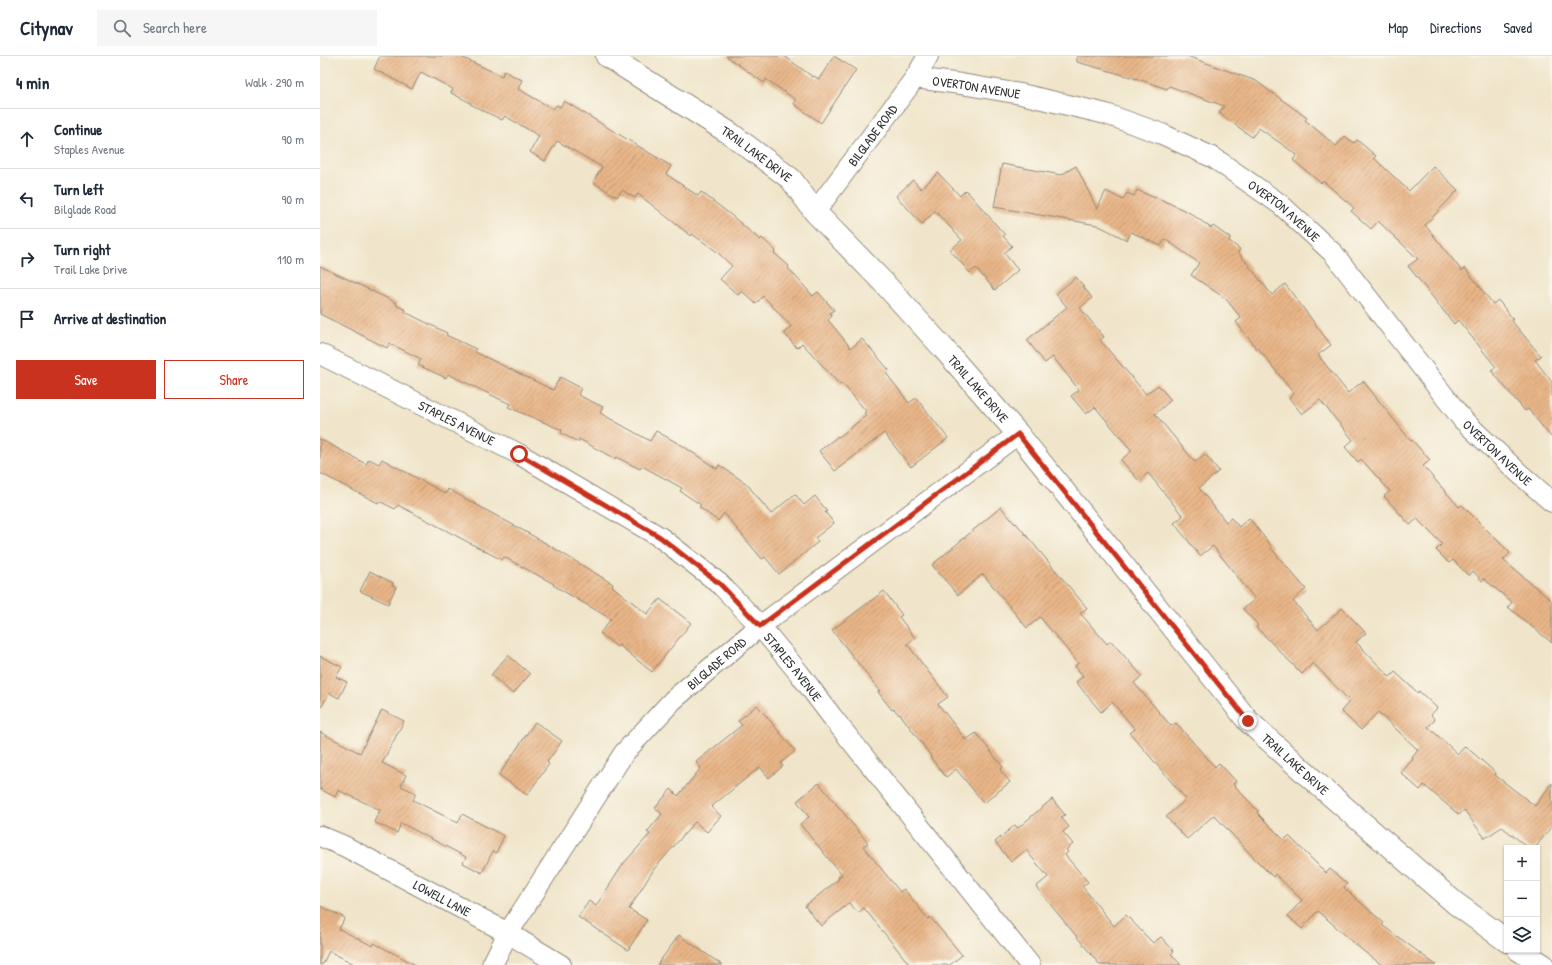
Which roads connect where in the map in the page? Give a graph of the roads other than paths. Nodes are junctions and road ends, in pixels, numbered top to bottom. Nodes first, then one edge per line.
1 (607, 56) edge
2 (928, 56) edge
3 (915, 78) junction
4 (815, 212) junction
5 (320, 354) edge
6 (1018, 434) junction
7 (1552, 502) edge
8 (760, 626) junction
9 (320, 836) edge
10 (508, 934) junction
11 (1504, 939) edge
12 (1525, 953) edge
13 (492, 965) edge
14 (561, 965) edge
15 (1030, 965) edge
16 (1543, 965) edge

1 - 4 street, TRAIL LAKE DRIVE
2 - 3 street, BILGLADE ROAD
3 - 4 street, BILGLADE ROAD
3 - 7 street, OVERTON AVENUE
4 - 6 street, TRAIL LAKE DRIVE
5 - 8 street, STAPLES AVENUE
6 - 8 street, BILGLADE ROAD
6 - 11 street, TRAIL LAKE DRIVE
8 - 10 street, BILGLADE ROAD
8 - 15 street, STAPLES AVENUE
9 - 10 street, LOWELL LANE
10 - 13 street, BILGLADE ROAD
10 - 14 street, LOWELL LANE
12 - 16 street

